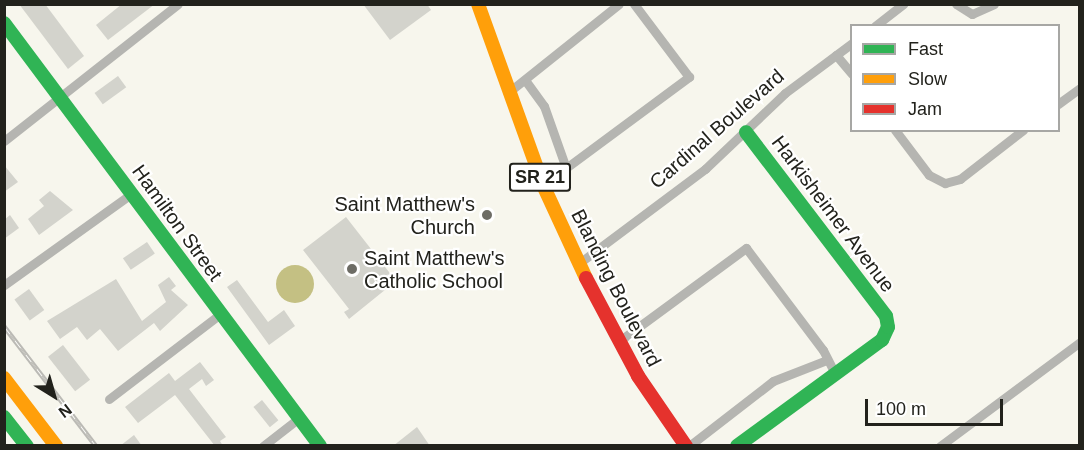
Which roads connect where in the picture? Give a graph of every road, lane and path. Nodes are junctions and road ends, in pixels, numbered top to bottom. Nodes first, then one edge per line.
1 (178, 4) edge
2 (478, 4) edge
3 (619, 4) edge
4 (634, 4) edge
5 (903, 4) edge
6 (957, 4) edge
7 (994, 4) edge
8 (4, 22) edge
9 (878, 24) edge
10 (850, 44) edge
11 (836, 55) junction
12 (850, 72) edge
13 (525, 80) junction
14 (1080, 88) edge
15 (510, 91) junction
16 (61, 96) junction
17 (1060, 103) edge
18 (746, 132) junction
19 (897, 132) edge
20 (1020, 132) edge
21 (4, 141) edge
22 (566, 168) junction
23 (543, 185) junction
24 (131, 194) junction
25 (578, 264) junction
26 (4, 285) edge
27 (220, 314) junction
28 (618, 342) junction
29 (1080, 342) edge
30 (827, 360) junction
31 (836, 375) junction
32 (4, 378) edge
33 (109, 399) dead end
34 (4, 417) edge
35 (299, 418) junction
36 (53, 444) edge
37 (27, 446) edge
38 (263, 446) edge
39 (320, 446) edge
40 (687, 446) edge
41 (737, 446) edge
42 (940, 446) edge

1 - 16 street
2 - 15 main road, Blanding Boulevard / SR 21
3 - 13 street
4 - 22 street
5 - 9 street
6 - 7 street
8 - 16 main road, Hamilton Street
10 - 11 street, Cardinal Boulevard
11 - 12 street
11 - 18 street, Cardinal Boulevard
13 - 15 street
13 - 22 street
14 - 17 street
15 - 23 main road, Blanding Boulevard / SR 21
16 - 21 street
16 - 24 main road, Hamilton Street
18 - 25 street, Cardinal Boulevard
18 - 31 main road, Harkisheimer Avenue
19 - 20 street
22 - 23 street
23 - 25 main road, Blanding Boulevard / SR 21
24 - 26 street
24 - 27 main road, Hamilton Street
25 - 28 main road, Blanding Boulevard / SR 21
27 - 33 street
27 - 35 main road, Hamilton Street
28 - 30 street
28 - 40 main road, Blanding Boulevard / SR 21
29 - 42 street
30 - 31 street
30 - 40 street
31 - 41 main road
32 - 36 main road
34 - 37 main road
35 - 38 street
35 - 39 main road, Hamilton Street

